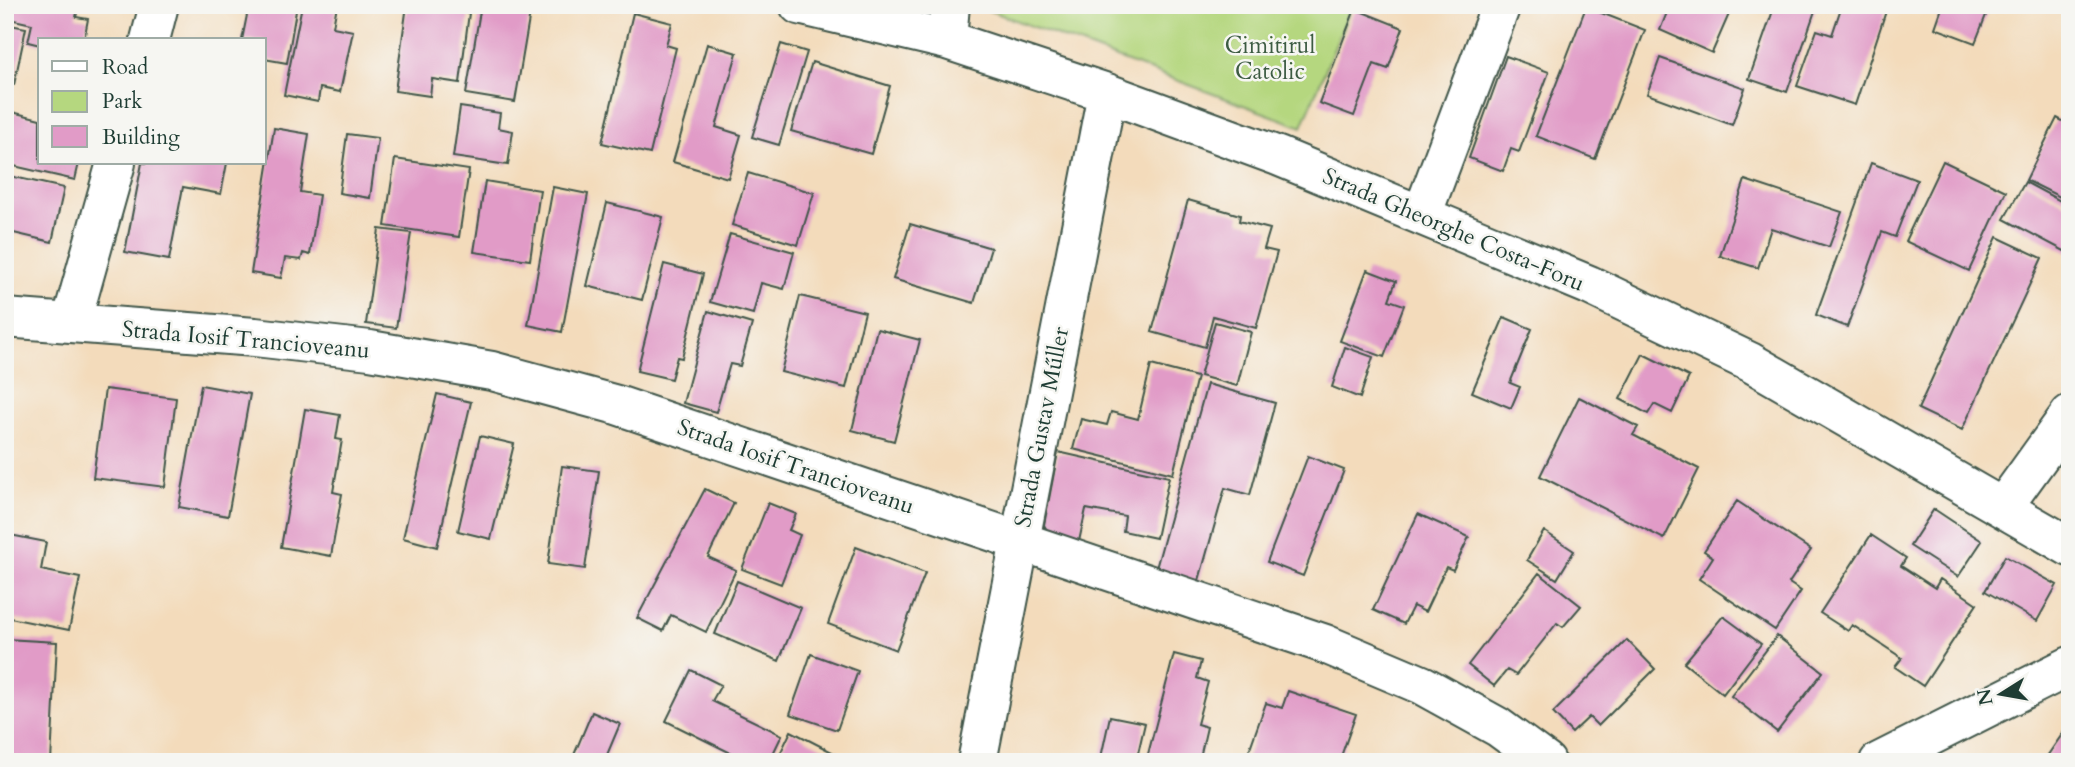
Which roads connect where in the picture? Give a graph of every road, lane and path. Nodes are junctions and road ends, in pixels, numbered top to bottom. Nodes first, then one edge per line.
1 (159, 5) edge
2 (799, 5) edge
3 (1501, 5) edge
4 (948, 23) edge
5 (151, 38) edge
6 (1107, 93) junction
7 (116, 164) edge
8 (1422, 215) junction
9 (5, 318) edge
10 (71, 323) junction
11 (2070, 414) edge
12 (2003, 507) junction
13 (1019, 541) junction
14 (2070, 547) edge
15 (2070, 666) edge
16 (977, 762) edge
17 (1546, 762) edge
18 (1879, 762) edge

1 - 5 street
2 - 4 street, Strada Gheorghe Costa-Foru
3 - 8 street
4 - 6 street, Strada Gheorghe Costa-Foru
6 - 8 street, Strada Gheorghe Costa-Foru
6 - 13 street, Strada Gustav Műller
7 - 10 street
8 - 12 street, Strada Gheorghe Costa-Foru
9 - 10 street, Strada Iosif Trancioveanu
10 - 13 street, Strada Iosif Trancioveanu
11 - 12 street
12 - 14 street, Strada Gheorghe Costa-Foru
13 - 16 street, Strada Gustav Műller
13 - 17 street, Strada Iosif Trancioveanu
15 - 18 street

